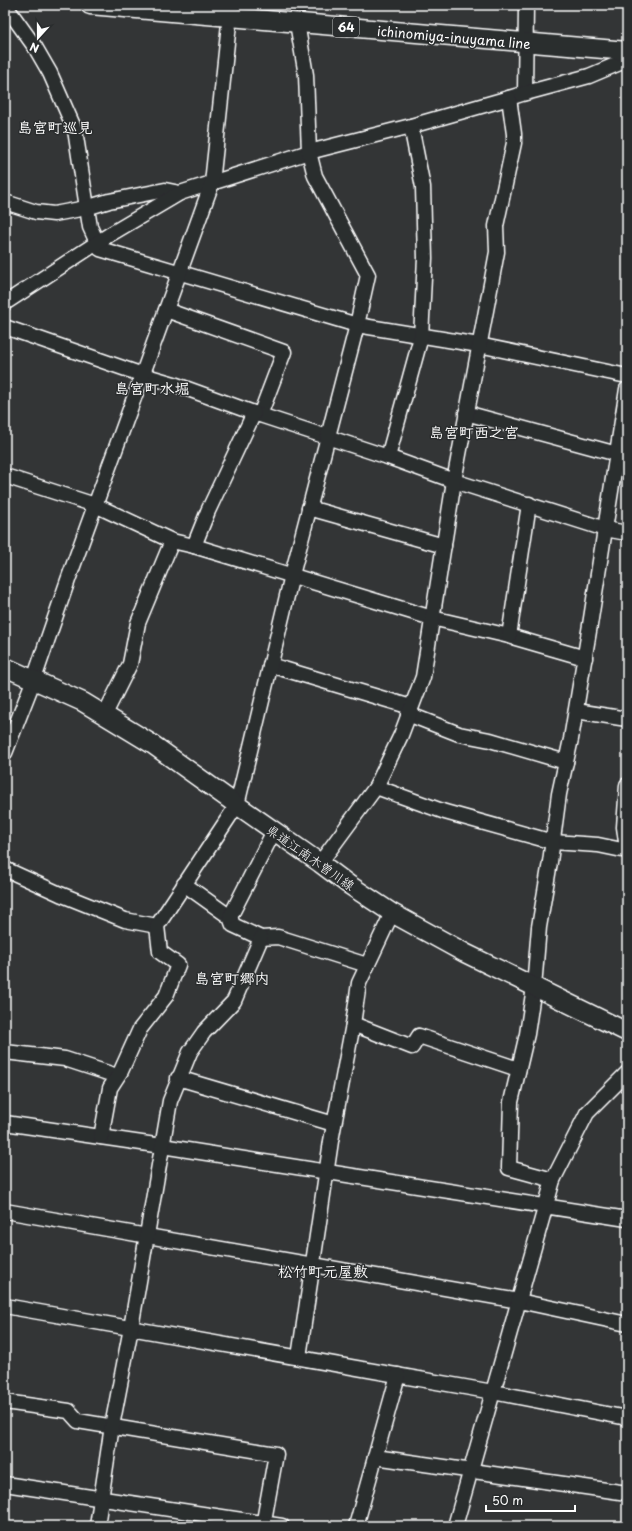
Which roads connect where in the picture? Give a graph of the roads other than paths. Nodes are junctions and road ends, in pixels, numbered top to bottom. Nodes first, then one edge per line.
1 (5, 5) edge
2 (90, 5) edge
3 (526, 5) edge
4 (230, 11) edge
5 (297, 23) junction
6 (525, 43) junction
7 (627, 51) edge
8 (627, 60) edge
9 (525, 93) junction
10 (509, 98) junction
11 (411, 126) junction
12 (308, 152) junction
13 (212, 183) junction
14 (180, 193) junction
15 (5, 202) edge
16 (86, 208) junction
17 (97, 243) junction
18 (179, 273) junction
19 (5, 303) edge
20 (166, 310) junction
21 (358, 325) junction
22 (5, 327) edge
23 (421, 337) junction
24 (479, 346) junction
25 (142, 375) junction
26 (627, 376) edge
27 (627, 389) edge
28 (466, 413) junction
29 (257, 414) junction
30 (327, 438) junction
31 (617, 454) junction
32 (388, 457) junction
33 (5, 476) edge
34 (454, 481) junction
35 (529, 504) junction
36 (95, 505) junction
37 (309, 508) junction
38 (605, 529) junction
39 (627, 533) edge
40 (172, 541) junction
41 (194, 546) junction
42 (444, 546) junction
43 (292, 575) junction
44 (432, 618) junction
45 (509, 636) junction
46 (584, 658) junction
47 (270, 665) junction
48 (5, 667) edge
49 (34, 679) junction
50 (410, 711) junction
51 (576, 711) junction
52 (105, 714) junction
53 (627, 719) edge
54 (5, 753) edge
55 (566, 762) junction
56 (627, 785) edge
57 (376, 787) junction
58 (237, 805) junction
59 (274, 831) junction
60 (553, 842) junction
61 (627, 850) edge
62 (320, 863) junction
63 (5, 870) edge
64 (184, 884) junction
65 (392, 913) junction
66 (230, 917) junction
67 (157, 926) junction
68 (260, 938) junction
69 (367, 965) junction
70 (534, 987) junction
71 (353, 1024) junction
72 (627, 1032) edge
73 (5, 1052) edge
74 (518, 1069) junction
75 (627, 1073) edge
76 (118, 1076) junction
77 (178, 1078) junction
78 (5, 1123) edge
79 (334, 1124) junction
80 (101, 1137) junction
81 (162, 1146) junction
82 (327, 1172) junction
83 (553, 1180) junction
84 (547, 1207) junction
85 (5, 1211) edge
86 (627, 1219) edge
87 (146, 1237) junction
88 (312, 1265) junction
89 (519, 1301) junction
90 (5, 1306) edge
91 (627, 1324) edge
92 (131, 1328) junction
93 (299, 1357) junction
94 (398, 1375) junction
95 (493, 1392) junction
96 (5, 1402) edge
97 (627, 1418) edge
98 (112, 1426) junction
99 (375, 1457) junction
100 (471, 1471) junction
101 (5, 1484) edge
102 (627, 1493) edge
103 (101, 1498) junction
104 (263, 1525) edge
105 (97, 1526) edge
106 (282, 1526) edge
107 (356, 1526) edge
108 (455, 1526) edge

1 - 16 street
2 - 4 main road, ichinomiya-inuyama line / 64
3 - 6 street
4 - 5 main road, ichinomiya-inuyama line / 64
4 - 13 street
5 - 6 main road, ichinomiya-inuyama line / 64
5 - 12 street
6 - 7 main road, ichinomiya-inuyama line / 64
6 - 9 street
8 - 9 street
9 - 10 street
10 - 11 street
10 - 24 street
11 - 12 street
11 - 23 street
12 - 13 street
12 - 21 street
13 - 14 street
13 - 18 street
14 - 16 street
14 - 17 street
15 - 16 street
16 - 17 street
17 - 18 street
17 - 19 street
18 - 20 street
18 - 21 street
20 - 25 street
20 - 29 street
21 - 23 street
21 - 30 street
22 - 25 street
23 - 24 street
23 - 32 street
24 - 26 street
24 - 28 street
25 - 29 street
25 - 36 street
27 - 31 street
28 - 31 street
28 - 34 street
29 - 30 street
29 - 41 street
30 - 32 street
30 - 37 street
31 - 38 street
32 - 34 street
33 - 36 street
34 - 35 street
34 - 42 street
35 - 38 street
35 - 45 street
36 - 40 street
36 - 49 street
37 - 42 street
37 - 43 street
38 - 39 street
38 - 46 street
40 - 41 street
40 - 52 street
41 - 43 street
42 - 44 street
43 - 44 street
43 - 47 street
44 - 45 street
44 - 50 street
45 - 46 street
46 - 51 street
47 - 50 street
47 - 58 street
48 - 49 main road, 県道江南木曽川線
49 - 52 main road, 県道江南木曽川線
49 - 54 street
50 - 55 street
50 - 57 street
51 - 53 street
51 - 55 street
52 - 58 main road, 県道江南木曽川線
55 - 60 street
56 - 61 street
57 - 60 street
57 - 62 street
58 - 59 main road, 県道江南木曽川線
58 - 64 street
59 - 62 main road, 県道江南木曽川線
59 - 66 street
60 - 61 street
60 - 70 street
62 - 65 main road, 県道江南木曽川線
63 - 67 street
64 - 66 street
64 - 67 street
65 - 69 street
65 - 70 main road, 県道江南木曽川線
66 - 68 street
67 - 76 street
68 - 69 street
68 - 77 street
69 - 71 street
70 - 72 main road, 県道江南木曽川線
70 - 74 street
71 - 74 street
71 - 79 street
73 - 76 street
74 - 83 street
75 - 83 street
76 - 80 street
77 - 79 street
77 - 81 street
78 - 80 street
79 - 82 street
80 - 81 street
81 - 82 street
81 - 87 street
82 - 84 street
82 - 88 street
83 - 84 street
84 - 86 street
84 - 89 street
85 - 87 street
87 - 88 street
87 - 92 street
88 - 89 street
88 - 93 street
89 - 91 street
89 - 95 street
90 - 92 street
92 - 93 street
92 - 98 street
93 - 94 street
94 - 95 street
94 - 99 street
95 - 97 street
95 - 100 street
96 - 98 street
98 - 103 street
98 - 104 street
99 - 100 street
99 - 107 street
100 - 102 street
100 - 108 street
101 - 103 street
103 - 104 street
103 - 105 street
104 - 106 street

